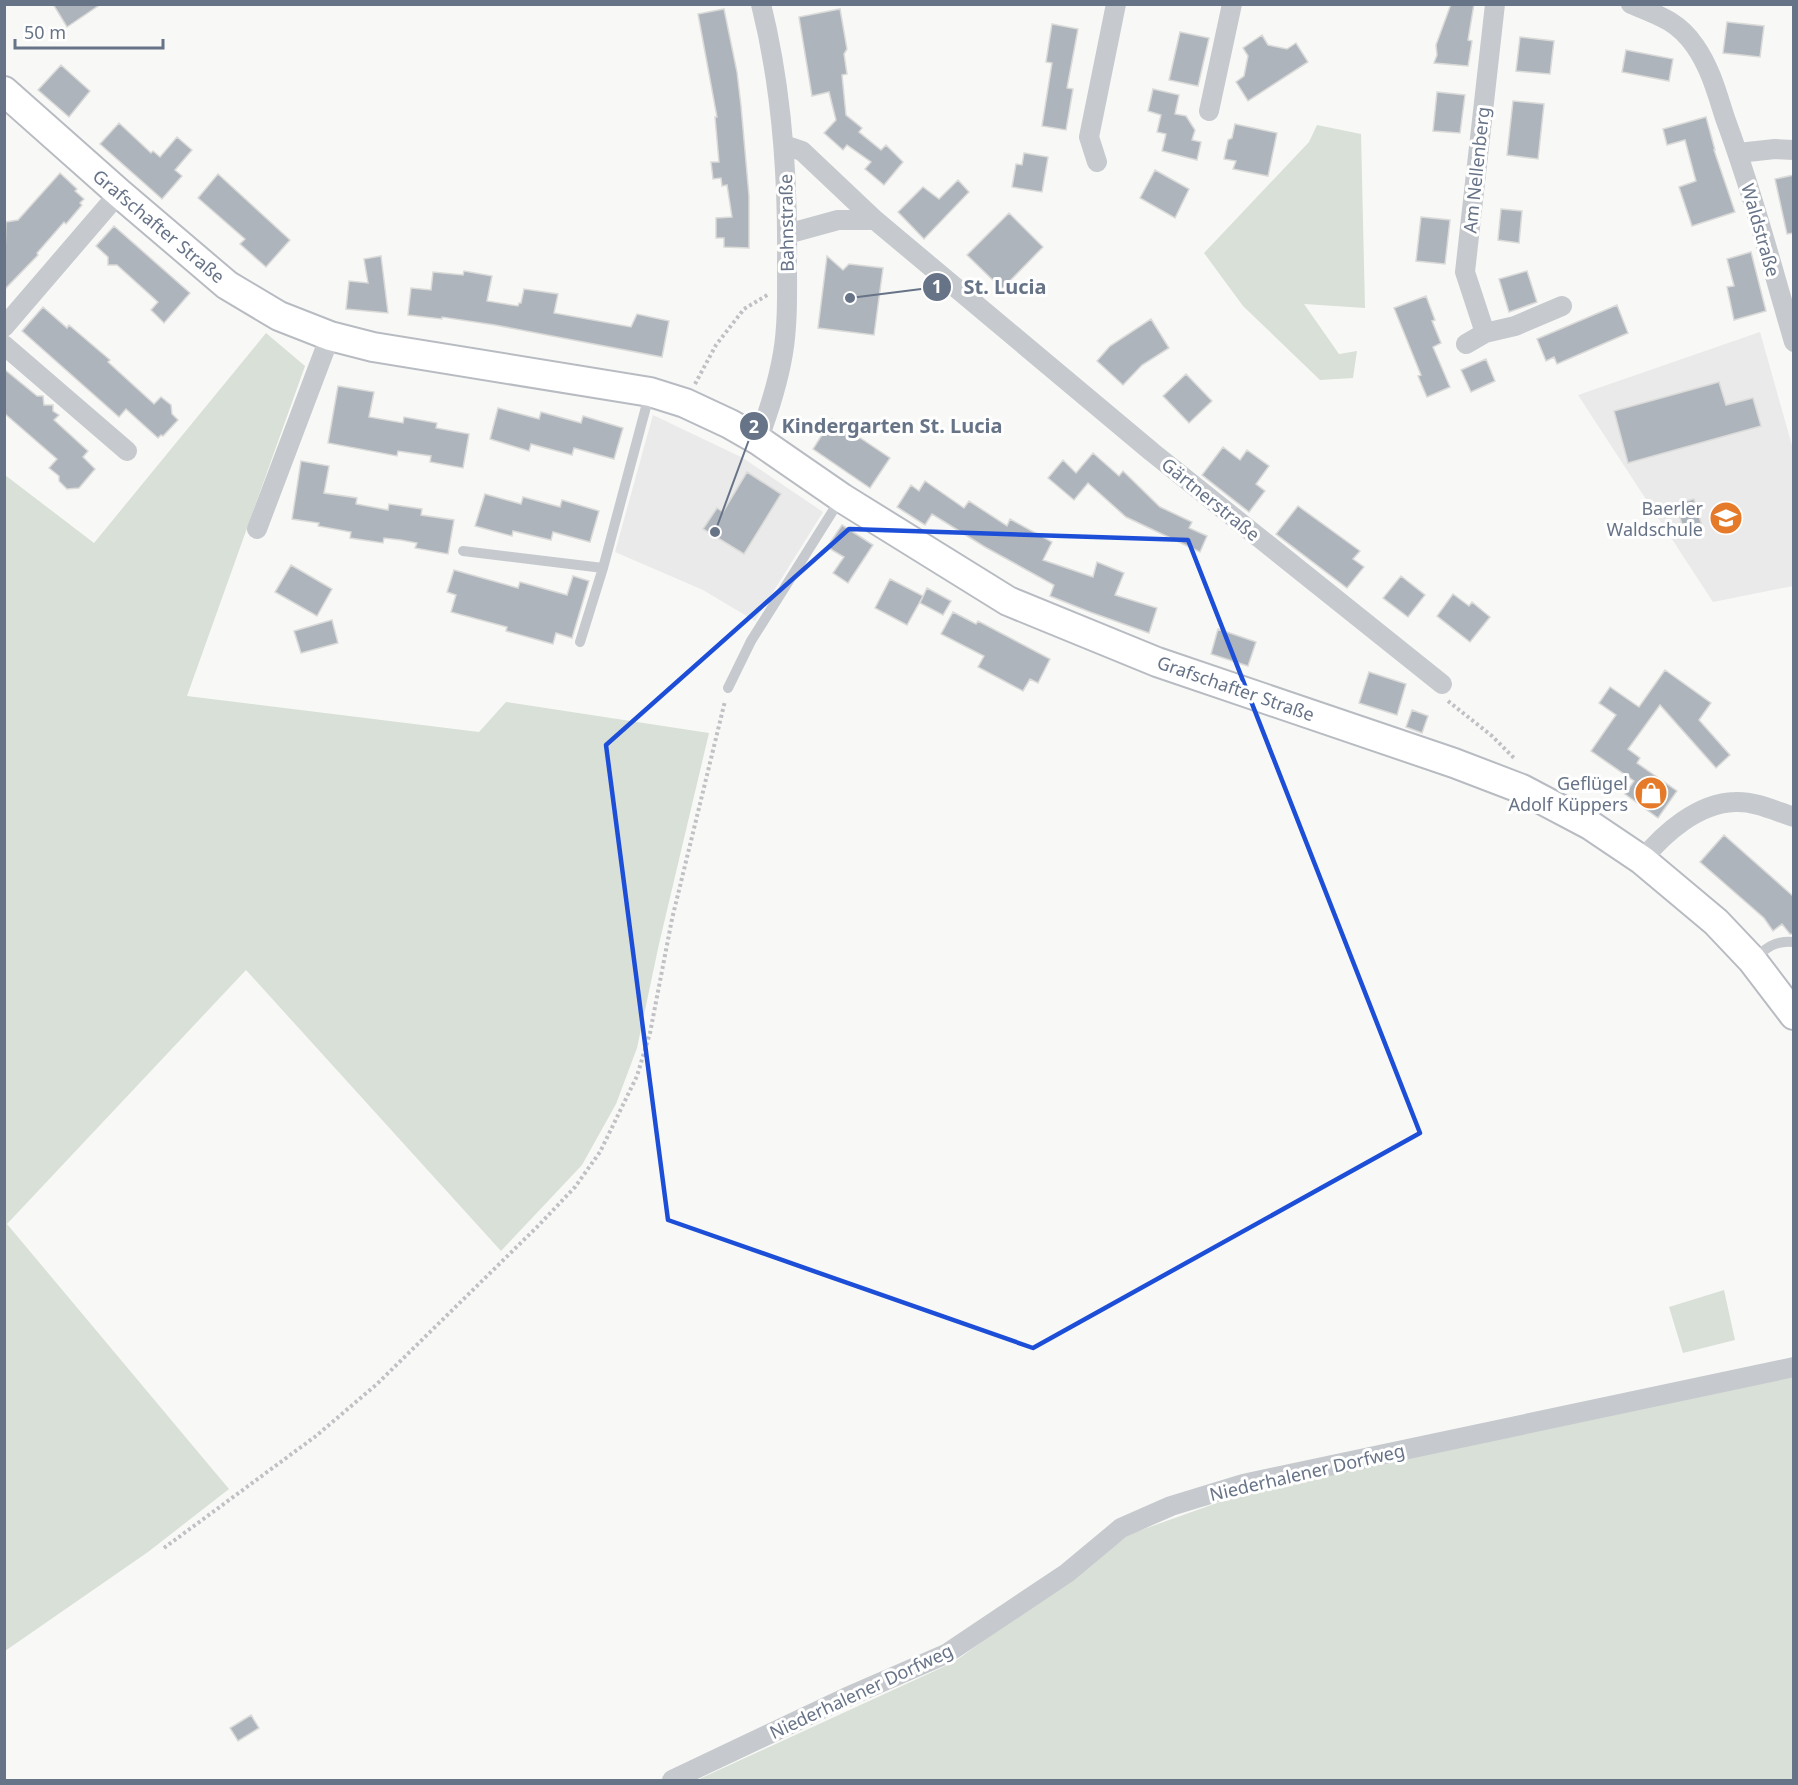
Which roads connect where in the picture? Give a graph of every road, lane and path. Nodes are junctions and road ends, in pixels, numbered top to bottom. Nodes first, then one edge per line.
1 (761, 4) edge
2 (1116, 4) edge
3 (1232, 4) edge
4 (1495, 4) edge
5 (1631, 4) edge
6 (4, 91) edge
7 (1209, 111) dead end
8 (784, 145) junction
9 (1794, 150) edge
10 (1738, 153) junction
11 (1097, 162) dead end
12 (119, 193) junction
13 (875, 220) junction
14 (787, 234) junction
15 (787, 283) junction
16 (1562, 306) dead end
17 (4, 327) edge
18 (1485, 333) junction
19 (330, 336) junction
20 (1794, 342) edge
21 (1466, 344) dead end
22 (4, 345) edge
23 (650, 392) junction
24 (685, 403) junction
25 (758, 440) junction
26 (127, 451) dead end
27 (842, 498) junction
28 (257, 529) dead end
29 (463, 551) dead end
30 (603, 568) junction
31 (580, 642) dead end
32 (1442, 684) joint
33 (728, 688) joint
34 (1522, 789) junction
35 (1794, 817) edge
36 (1642, 860) junction
37 (1794, 942) edge
38 (1752, 960) junction
39 (1794, 1015) edge
40 (1794, 1367) edge
41 (164, 1548) dead end
42 (672, 1780) edge

1 - 8 street, Bahnstraße
2 - 11 street
3 - 7 street
4 - 18 street, Am Nellenberg
5 - 10 street, Waldstraße
6 - 12 main road, Grafschafter Straße
8 - 13 street, Gärtnerstraße
8 - 14 street, Bahnstraße
9 - 10 street
10 - 20 street, Waldstraße
12 - 17 street
12 - 19 main road, Grafschafter Straße
13 - 14 street
13 - 32 street, Gärtnerstraße
14 - 15 street, Bahnstraße
15 - 24 path
15 - 25 street, Bahnstraße
16 - 18 street
18 - 21 street
19 - 23 main road, Grafschafter Straße
19 - 28 street
22 - 26 street
23 - 24 main road, Grafschafter Straße
23 - 30 lane
24 - 25 main road, Grafschafter Straße
25 - 27 main road, Grafschafter Straße
27 - 33 lane
27 - 34 main road, Grafschafter Straße
29 - 30 lane
30 - 31 lane
32 - 34 path
33 - 41 path
34 - 36 main road, Grafschafter Straße
35 - 36 street
36 - 38 main road, Grafschafter Straße
37 - 38 lane
38 - 39 main road, Grafschafter Straße
40 - 42 street, Niederhalener Dorfweg

